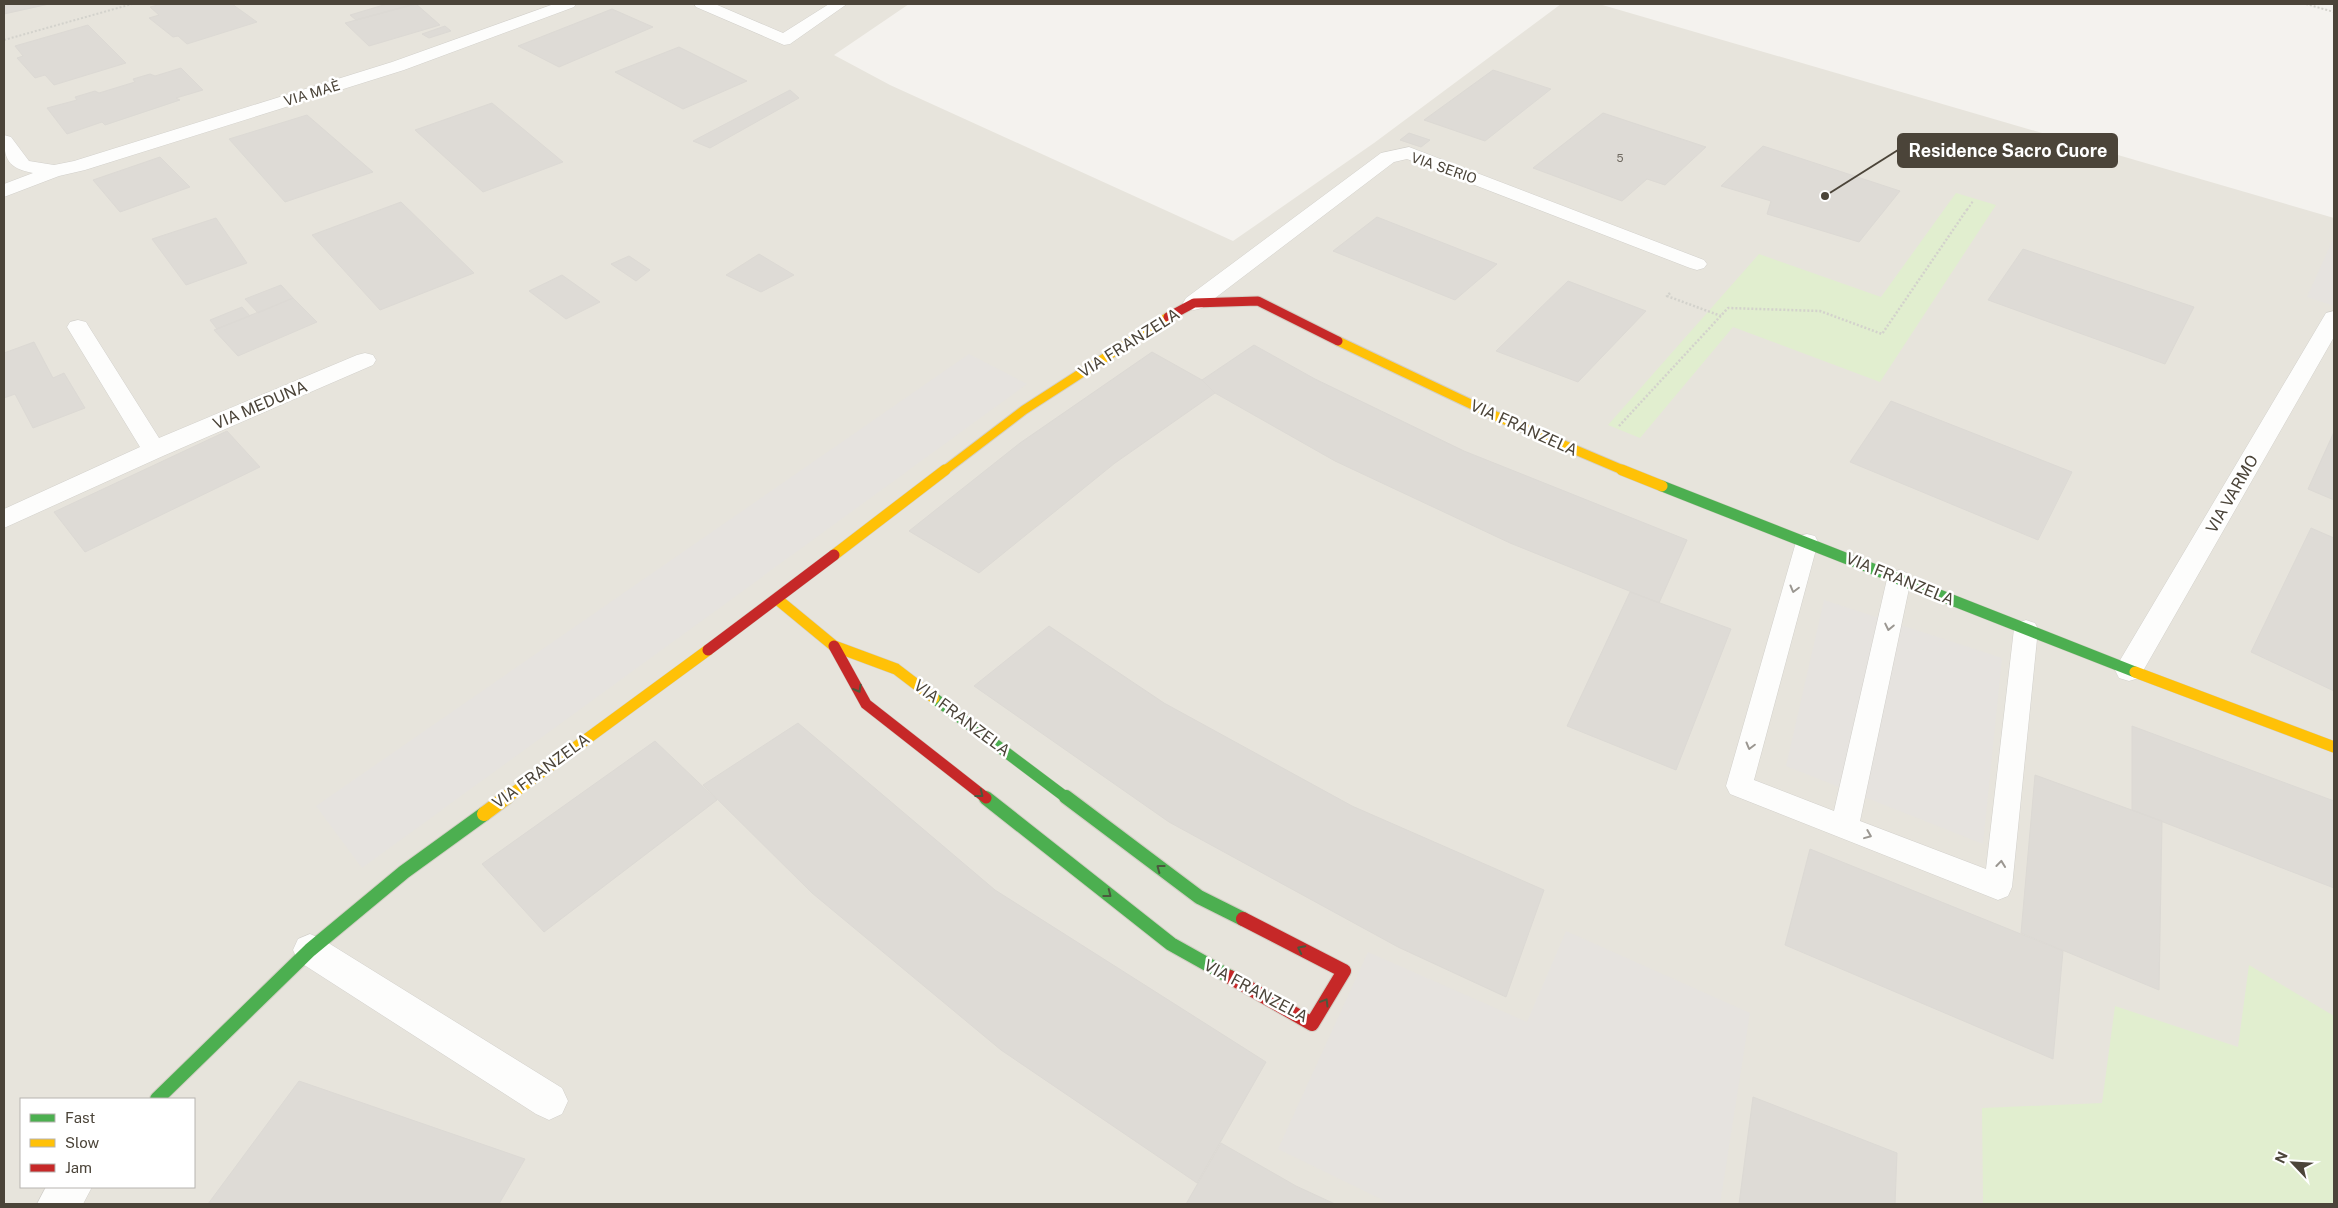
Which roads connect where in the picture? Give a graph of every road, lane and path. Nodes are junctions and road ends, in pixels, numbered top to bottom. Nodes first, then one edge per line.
1 (132, 4) edge
2 (568, 4) edge
3 (702, 4) edge
4 (839, 4) edge
5 (2306, 4) edge
6 (2334, 12) edge
7 (4, 40) edge
8 (4, 141) edge
9 (54, 171) junction
10 (4, 191) edge
11 (1973, 201) dead end
12 (1697, 264) dead end
13 (1194, 303) junction
14 (2334, 318) edge
15 (78, 327) dead end
16 (366, 360) dead end
17 (154, 450) junction
18 (1590, 458) junction
19 (4, 519) edge
20 (1806, 542) junction
21 (1899, 579) junction
22 (776, 599) junction
23 (2026, 629) junction
24 (834, 646) junction
25 (2129, 670) junction
26 (2334, 747) edge
27 (1845, 826) junction
28 (310, 950) junction
29 (158, 1098) edge
30 (549, 1100) dead end
31 (72, 1188) edge
32 (56, 1204) edge

1 - 7 path
2 - 9 street, VIA MAÈ
3 - 4 street
5 - 6 path
8 - 9 street, VIA MAÈ
9 - 10 street, VIA MAÈ
11 - 18 path
12 - 13 street, VIA SERIO
13 - 18 street, VIA FRANZELA
13 - 22 street, VIA FRANZELA
14 - 25 street, VIA VARMO
15 - 17 street
16 - 17 street, VIA MEDUNA
17 - 19 street, VIA MEDUNA
18 - 20 street, VIA FRANZELA
20 - 21 street, VIA FRANZELA
20 -> 27 lane
21 - 23 street, VIA FRANZELA
21 -> 27 lane
22 - 24 street, VIA FRANZELA
22 - 28 street, VIA FRANZELA
23 - 25 street, VIA FRANZELA
27 -> 23 lane
24 -> 24 street, VIA FRANZELA
25 - 26 street, VIA FRANZELA
28 - 29 street, VIA FRANZELA
28 - 30 street
31 - 32 street

